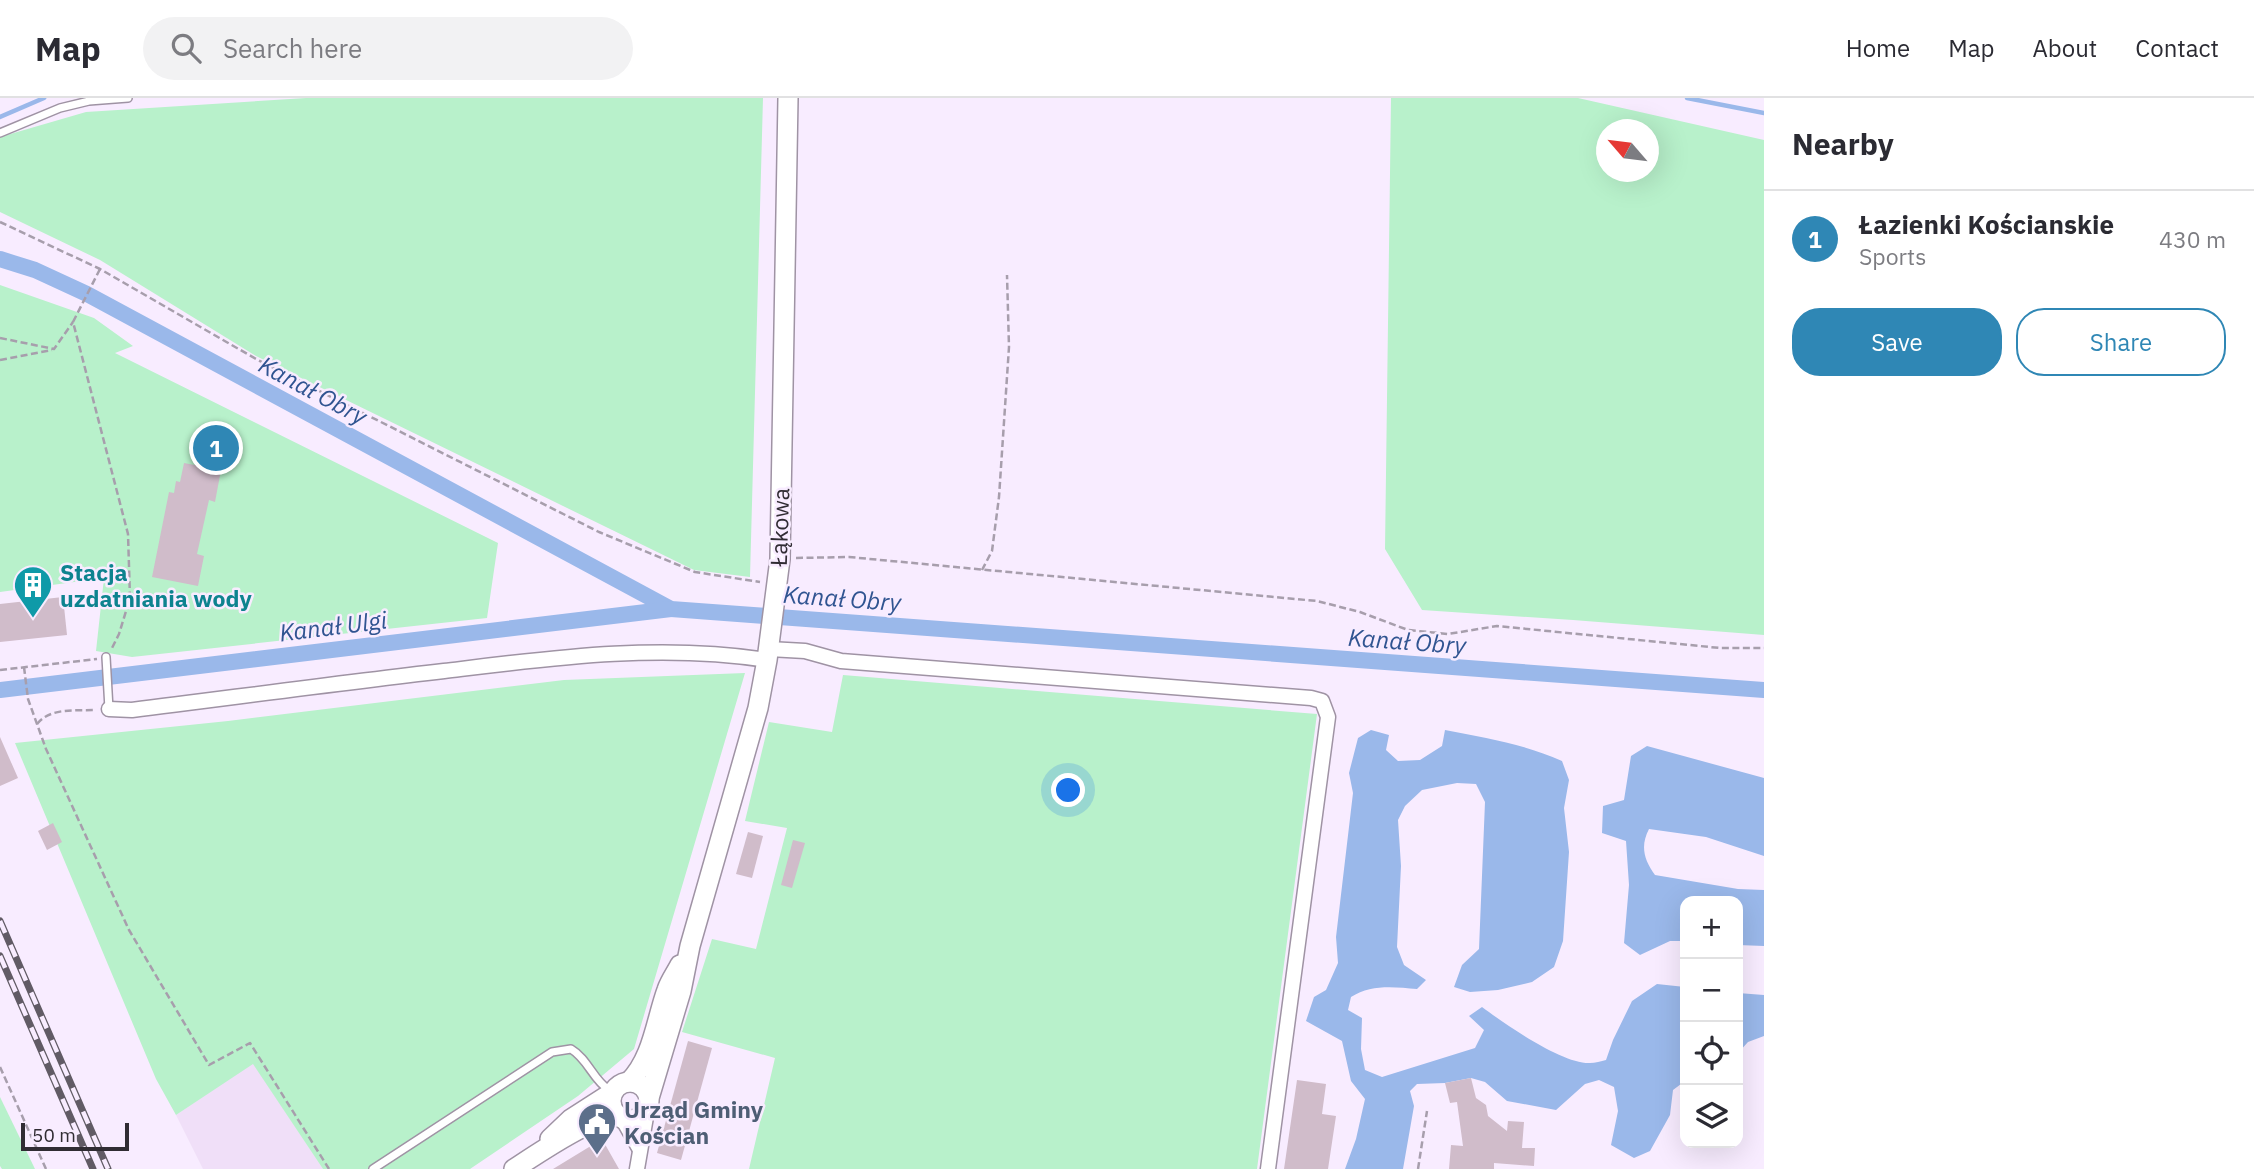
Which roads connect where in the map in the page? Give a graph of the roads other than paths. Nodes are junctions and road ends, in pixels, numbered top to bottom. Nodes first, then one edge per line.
1 (128, 98) edge
2 (788, 98) edge
3 (0, 132) edge
4 (768, 651) junction
5 (107, 661) road end
6 (110, 709) joint
7 (690, 946) junction
8 (621, 1087) junction
9 (648, 1104) junction
10 (621, 1118) junction
11 (639, 1148) junction
12 (535, 1155) junction
13 (373, 1169) edge
14 (514, 1169) edge
15 (637, 1169) edge
16 (1268, 1169) edge

1 - 3 lane
2 - 4 street, Łąkowa
4 - 6 street
4 - 7 street, Łąkowa
4 - 16 street
5 - 6 lane
7 - 8 street, Łąkowa
7 - 9 street, Łąkowa
8 - 9 street
8 - 10 street
8 - 12 street
8 - 13 lane
9 - 10 street
9 - 11 street, Łąkowa
10 - 11 street
10 - 12 street
11 - 15 street, Łąkowa
12 - 14 street

